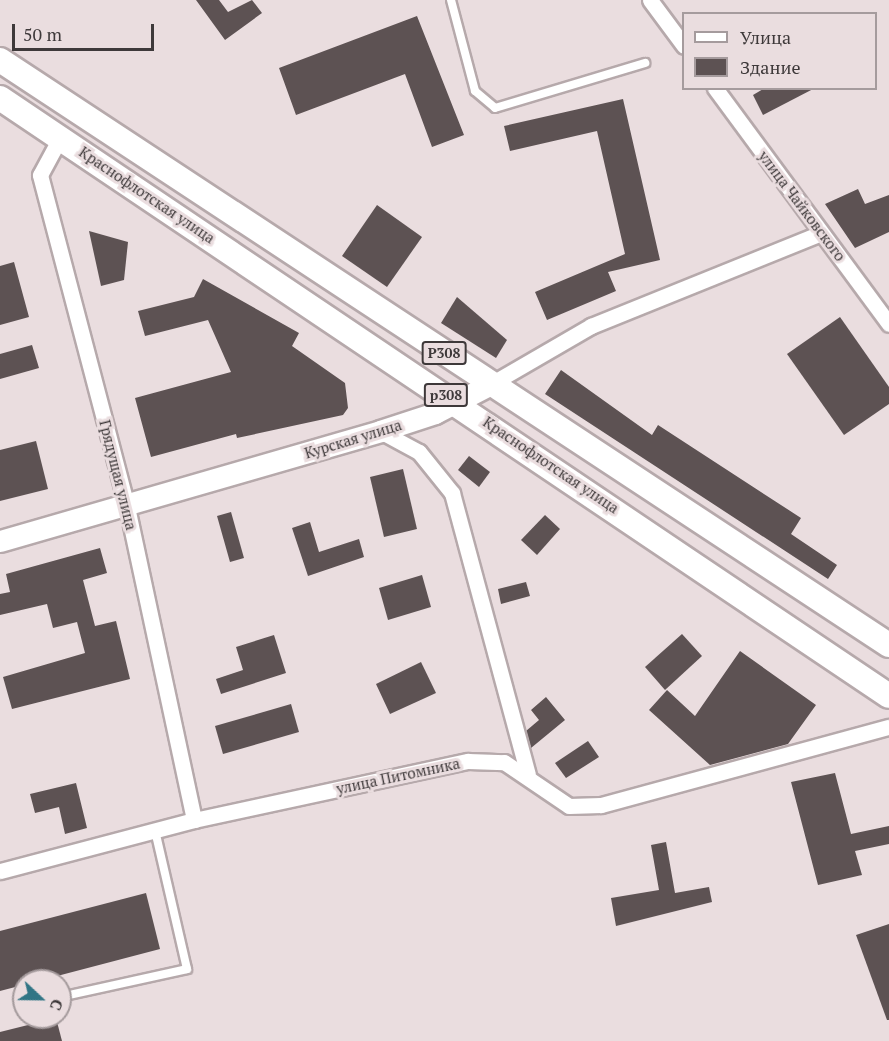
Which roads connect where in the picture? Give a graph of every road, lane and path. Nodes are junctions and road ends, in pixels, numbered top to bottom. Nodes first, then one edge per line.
1 (451, 0) edge
2 (650, 0) edge
3 (682, 43) edge
4 (0, 60) edge
5 (645, 63) dead end
6 (716, 90) edge
7 (0, 98) edge
8 (60, 138) junction
9 (821, 233) junction
10 (884, 307) edge
11 (889, 324) edge
12 (491, 384) junction
13 (457, 402) junction
14 (380, 431) junction
15 (127, 507) junction
16 (0, 541) edge
17 (889, 645) edge
18 (889, 696) edge
19 (889, 727) edge
20 (528, 774) junction
21 (194, 820) junction
22 (155, 830) junction
23 (0, 871) edge
24 (72, 994) edge

1 - 5 lane
2 - 3 street
4 - 12 main road, Краснофлотская улица / P308
6 - 9 street, улица Чайковского
7 - 8 main road, Краснофлотская улица / p308
8 - 13 main road, Краснофлотская улица / p308
8 - 15 street, Грядущая улица
9 - 10 street, улица Чайковского
9 - 12 street, Курская улица
10 - 11 street, улица Чайковского
12 - 13 street, Курская улица
12 - 17 main road, Краснофлотская улица / P308
13 - 14 street, Курская улица
13 - 18 main road, Краснофлотская улица / p308
14 - 15 street, Курская улица
14 - 20 street
15 - 16 street, Курская улица
15 - 21 street, Грядущая улица
19 - 20 street, улица Питомника
20 - 21 street, улица Питомника
21 - 22 street, улица Питомника
22 - 23 street, улица Питомника
22 - 24 lane

